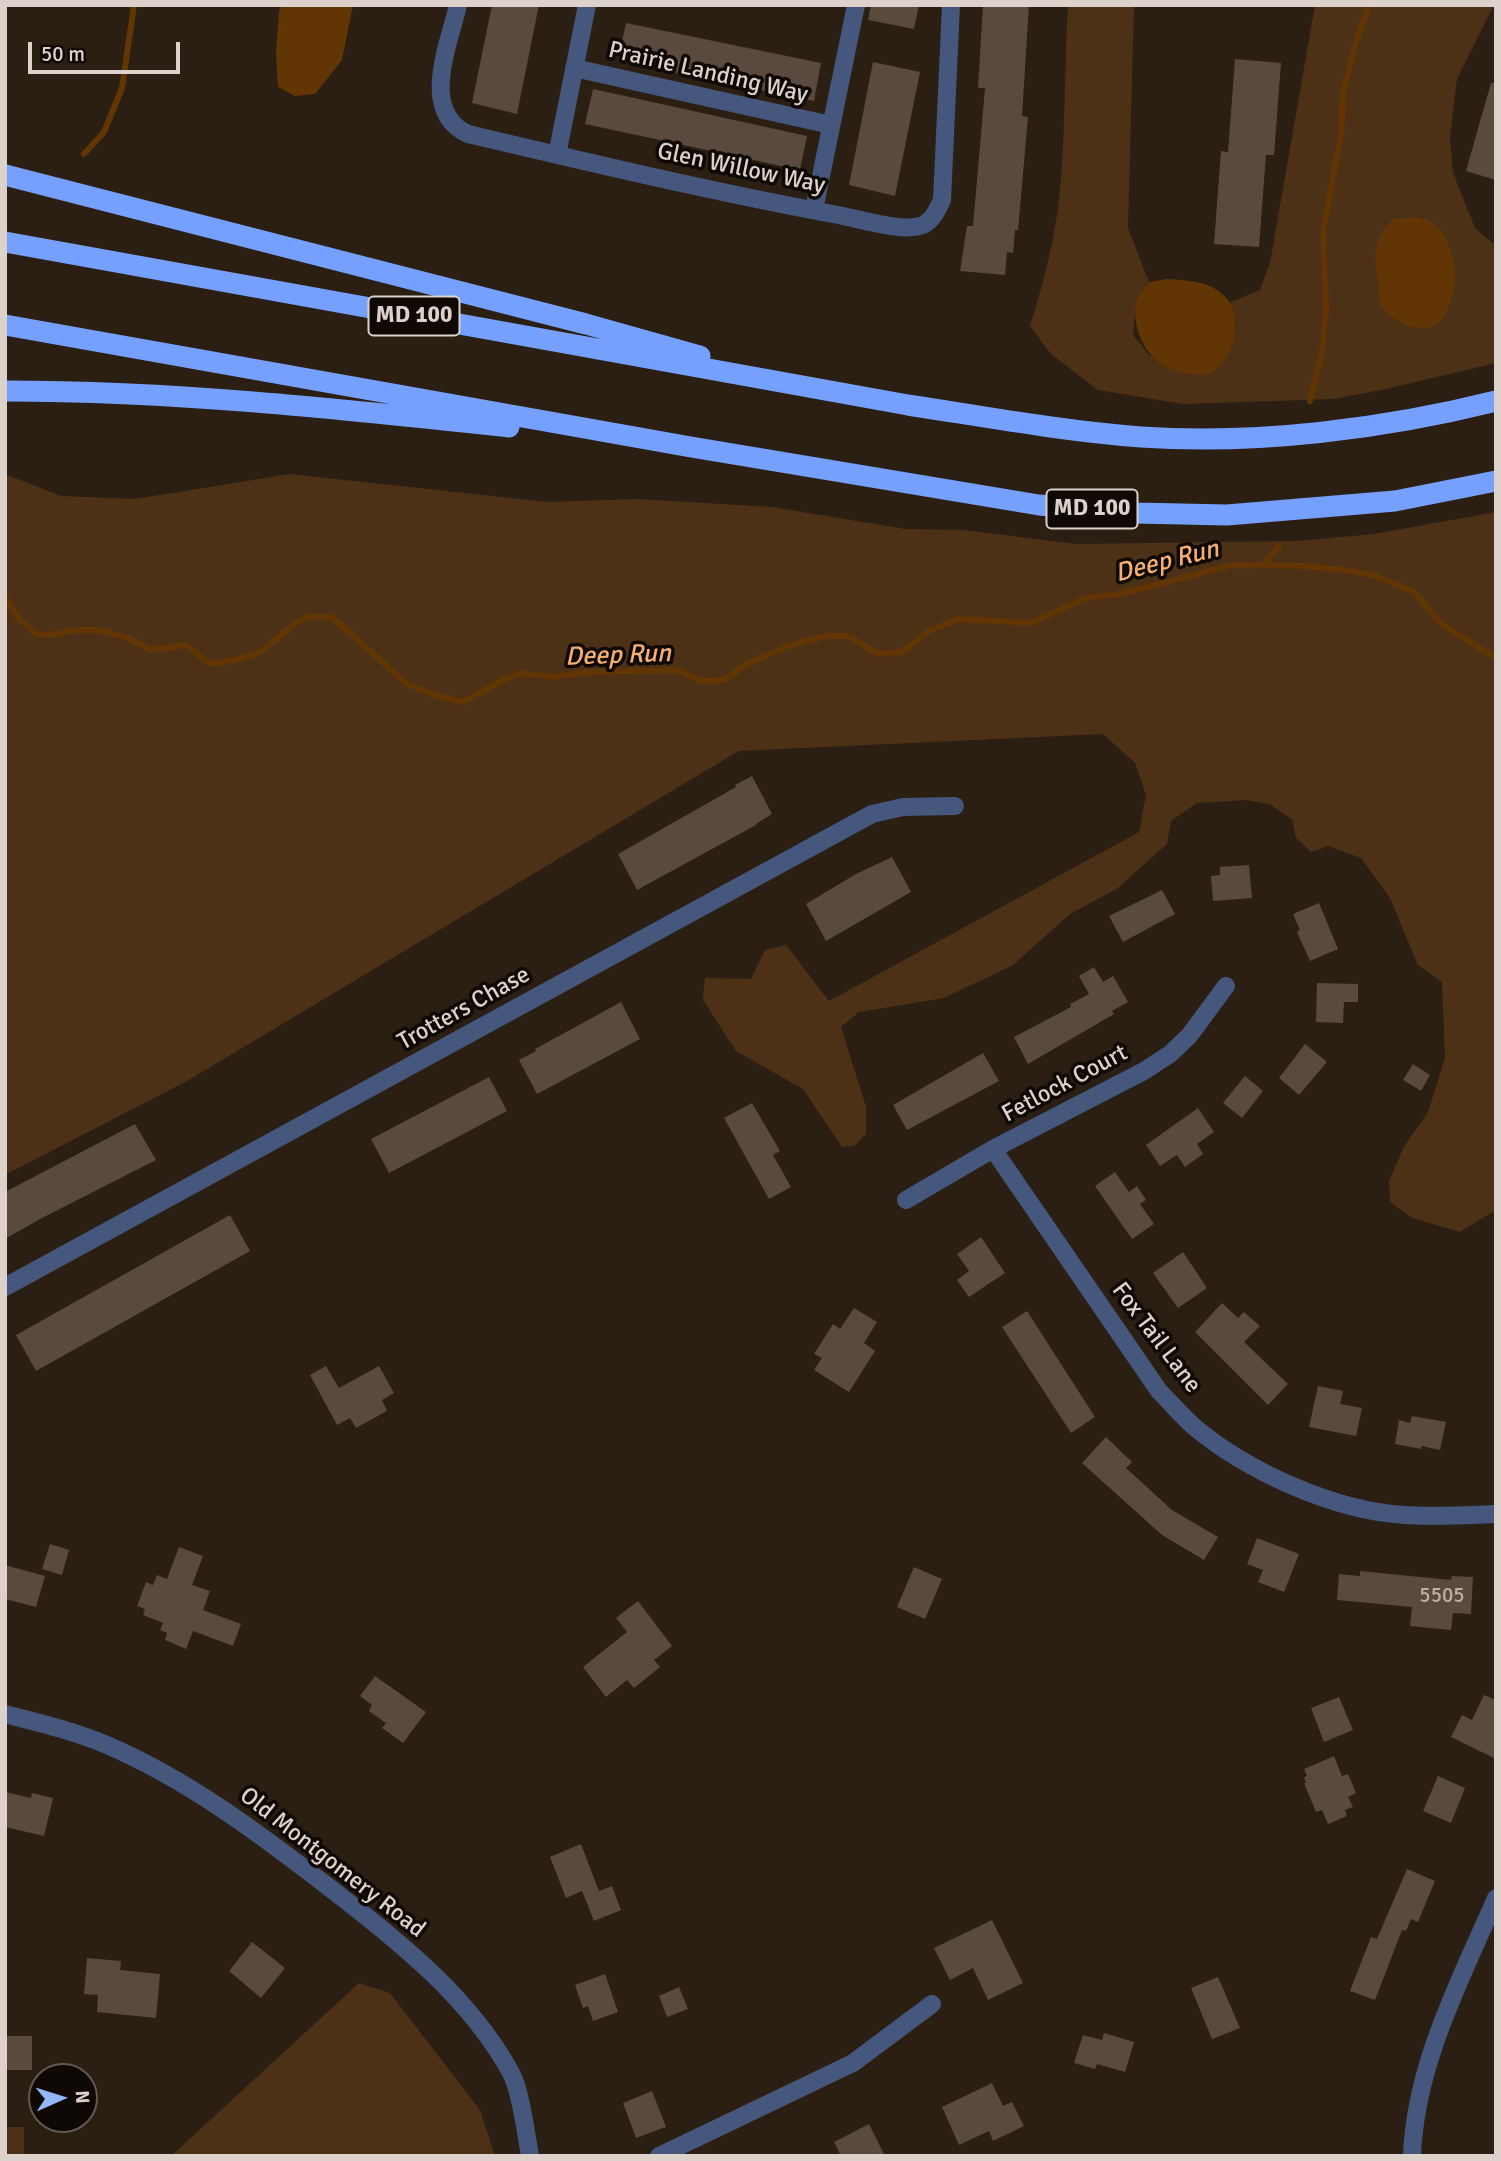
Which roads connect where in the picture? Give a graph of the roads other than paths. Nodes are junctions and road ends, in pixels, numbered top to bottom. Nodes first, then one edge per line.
1 (458, 5) edge
2 (587, 5) edge
3 (856, 5) edge
4 (951, 5) edge
5 (574, 68) junction
6 (831, 125) junction
7 (556, 155) junction
8 (5, 175) edge
9 (814, 211) junction
10 (5, 242) edge
11 (5, 325) edge
12 (5, 390) edge
13 (823, 390) junction
14 (1496, 401) edge
15 (691, 447) junction
16 (1496, 481) edge
17 (955, 806) dead end
18 (1226, 986) dead end
19 (993, 1149) junction
20 (906, 1200) dead end
21 (5, 1287) edge
22 (1496, 1514) edge
23 (5, 1714) edge
24 (1496, 1898) edge
25 (932, 2004) dead end
26 (530, 2156) edge
27 (659, 2156) edge
28 (1412, 2156) edge

1 - 7 street, Glen Willow Way
2 - 5 street
3 - 6 street
4 - 9 street, Glen Willow Way
5 - 6 street, Prairie Landing Way
5 - 7 street
6 - 9 street
7 - 9 street, Glen Willow Way
8 - 13 highway
10 - 13 highway, MD 100
11 - 15 highway, MD 100
12 - 15 highway
13 - 14 highway, MD 100
15 - 16 highway, MD 100
17 - 21 street, Trotters Chase
18 - 19 street, Fetlock Court
19 - 20 street, Fetlock Court
19 - 22 street, Fox Tail Lane
23 - 26 street, Old Montgomery Road
24 - 28 street
25 - 27 street

